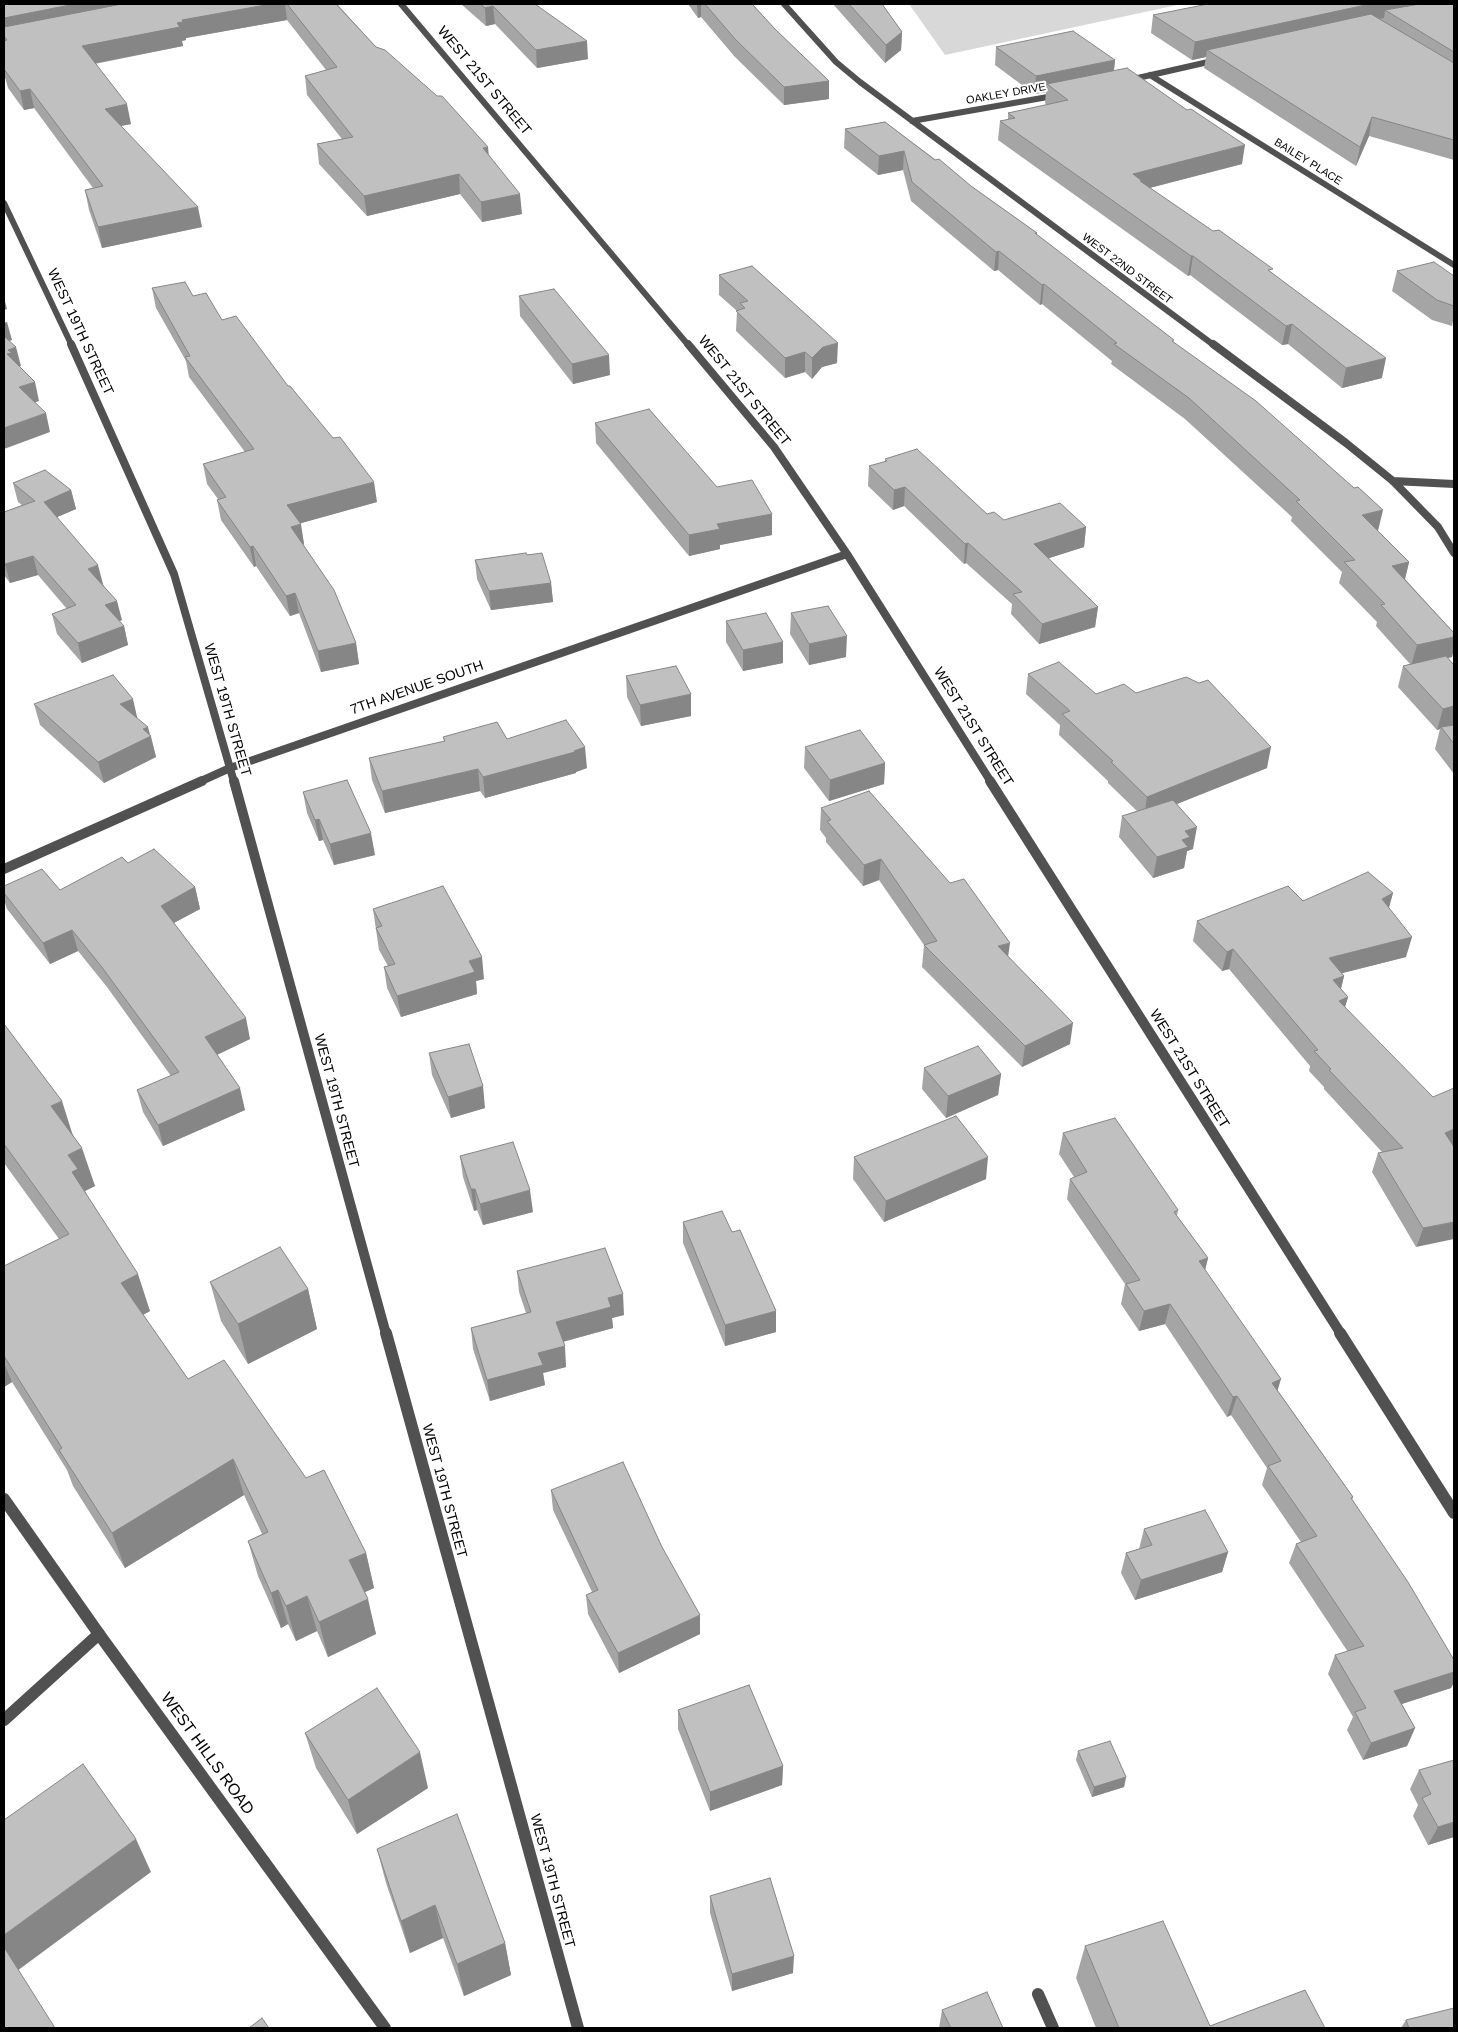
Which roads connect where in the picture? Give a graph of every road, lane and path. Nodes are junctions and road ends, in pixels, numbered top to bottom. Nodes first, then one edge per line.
1 (401, 4) edge
2 (784, 4) edge
3 (1227, 58) edge
4 (1150, 75) junction
5 (1122, 81) edge
6 (1065, 94) edge
7 (912, 121) junction
8 (4, 203) edge
9 (1454, 265) edge
10 (1393, 481) junction
11 (1454, 484) edge
12 (1454, 553) edge
13 (847, 554) junction
14 (230, 768) junction
15 (4, 869) edge
16 (4, 1499) edge
17 (1454, 1513) edge
18 (98, 1634) junction
19 (4, 1720) edge
20 (1038, 1994) dead end
21 (385, 2028) edge
22 (578, 2028) edge
23 (1053, 2028) edge

1 - 13 street, WEST 21ST STREET
2 - 7 street, WEST 22ND STREET
3 - 4 street
4 - 5 street
4 - 9 street, BAILEY PLACE
6 - 7 street, OAKLEY DRIVE
7 - 10 street, WEST 22ND STREET
8 - 14 street, WEST 19TH STREET
10 - 11 street
10 - 12 street, WEST 22ND STREET
13 - 14 street, 7TH AVENUE SOUTH
13 - 17 street, WEST 21ST STREET
14 - 15 street, 7TH AVENUE SOUTH
14 - 22 street, WEST 19TH STREET
16 - 18 street, WEST HILLS ROAD
18 - 19 street
18 - 21 street, WEST HILLS ROAD
20 - 23 street

